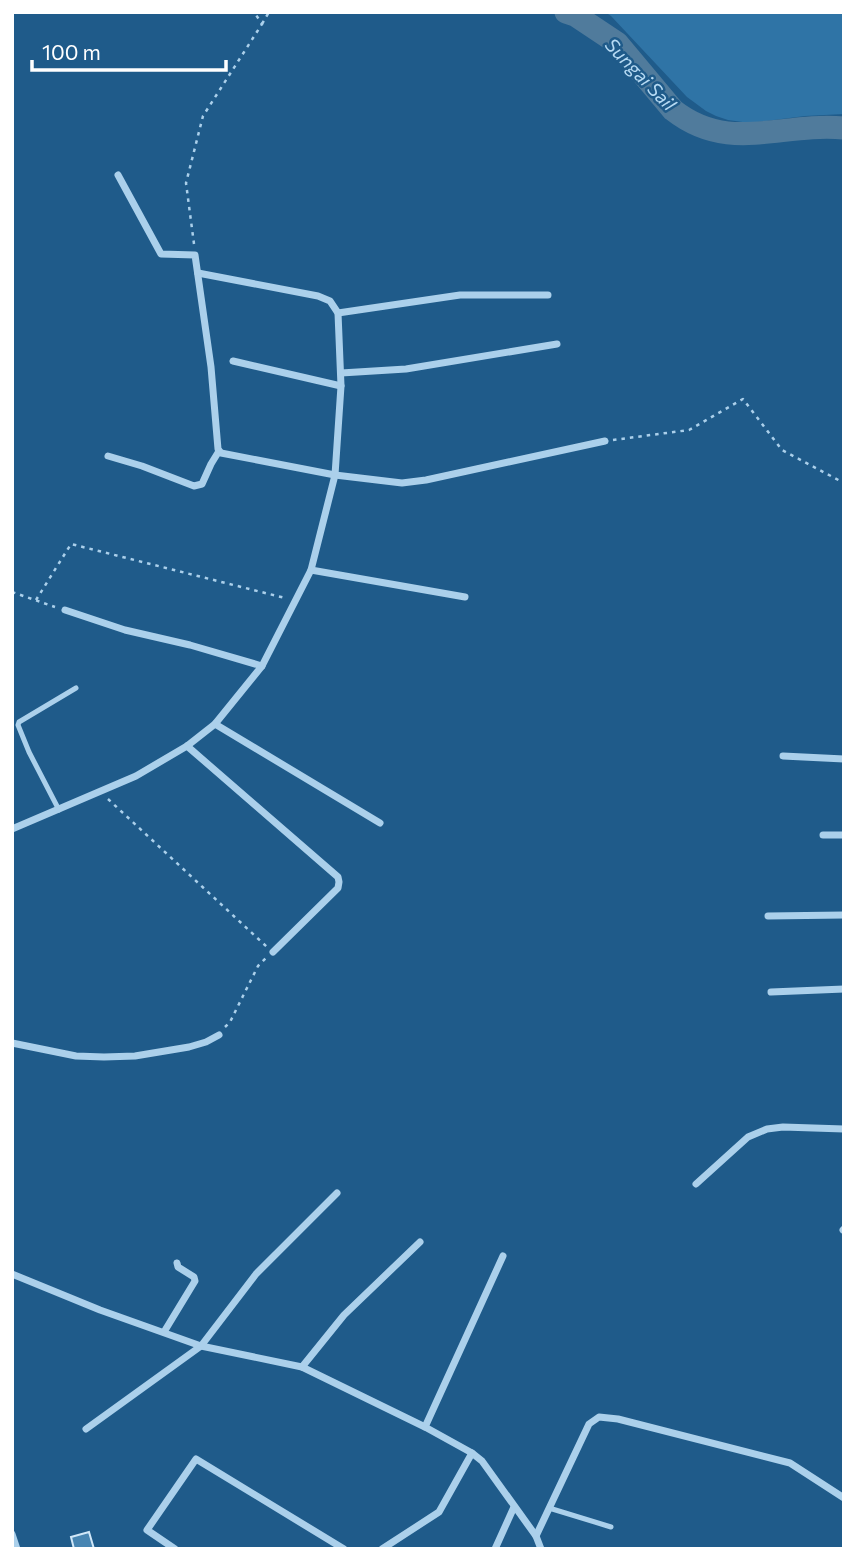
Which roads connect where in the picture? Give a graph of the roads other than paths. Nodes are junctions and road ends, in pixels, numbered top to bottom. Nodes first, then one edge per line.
1 (118, 175) dead end
2 (198, 273) junction
3 (548, 295) dead end
4 (338, 313) junction
5 (557, 344) dead end
6 (233, 360) dead end
7 (341, 373) junction
8 (341, 386) junction
9 (604, 441) road end
10 (219, 452) junction
11 (108, 456) dead end
12 (335, 475) junction
13 (311, 570) junction
14 (465, 597) dead end
15 (65, 610) road end
16 (262, 666) junction
17 (76, 688) dead end
18 (215, 724) junction
19 (187, 746) junction
20 (783, 756) dead end
21 (844, 759) edge
22 (59, 810) junction
23 (380, 823) dead end
24 (12, 829) edge
25 (823, 835) dead end
26 (844, 835) edge
27 (844, 915) edge
28 (768, 916) dead end
29 (273, 952) road end
30 (844, 989) edge
31 (771, 992) dead end
32 (219, 1035) road end
33 (12, 1043) edge
34 (844, 1129) edge
35 (696, 1184) dead end
36 (337, 1193) dead end
37 (420, 1242) dead end
38 (503, 1255) dead end
39 (177, 1263) dead end
40 (12, 1274) edge
41 (164, 1332) junction
42 (201, 1346) junction
43 (302, 1367) junction
44 (425, 1427) junction
45 (86, 1429) dead end
46 (472, 1452) junction
47 (844, 1498) edge
48 (514, 1507) junction
49 (549, 1508) junction
50 (611, 1527) dead end
51 (536, 1536) junction
52 (175, 1549) edge
53 (344, 1549) edge
54 (382, 1549) edge
55 (495, 1549) edge
56 (541, 1549) edge

1 - 2 street
2 - 4 street
2 - 10 street
3 - 4 street
4 - 7 street
5 - 7 street
6 - 8 street
7 - 8 street
8 - 12 street
9 - 12 street
10 - 11 street
10 - 12 street
12 - 13 street
13 - 14 street
13 - 16 street
15 - 16 street
16 - 18 street
17 - 22 lane
18 - 19 street
18 - 23 street
19 - 22 street
19 - 29 street
20 - 21 street
22 - 24 street
25 - 26 street
27 - 28 street
30 - 31 street
32 - 33 street
34 - 35 street
36 - 42 street
37 - 43 street
38 - 44 street
39 - 41 street
40 - 41 street
41 - 42 street
42 - 43 street
42 - 45 street
43 - 44 street
44 - 46 street
46 - 48 street
46 - 54 street
47 - 49 street
48 - 51 street
48 - 55 street
49 - 50 lane
49 - 51 street
51 - 56 street
52 - 53 street

